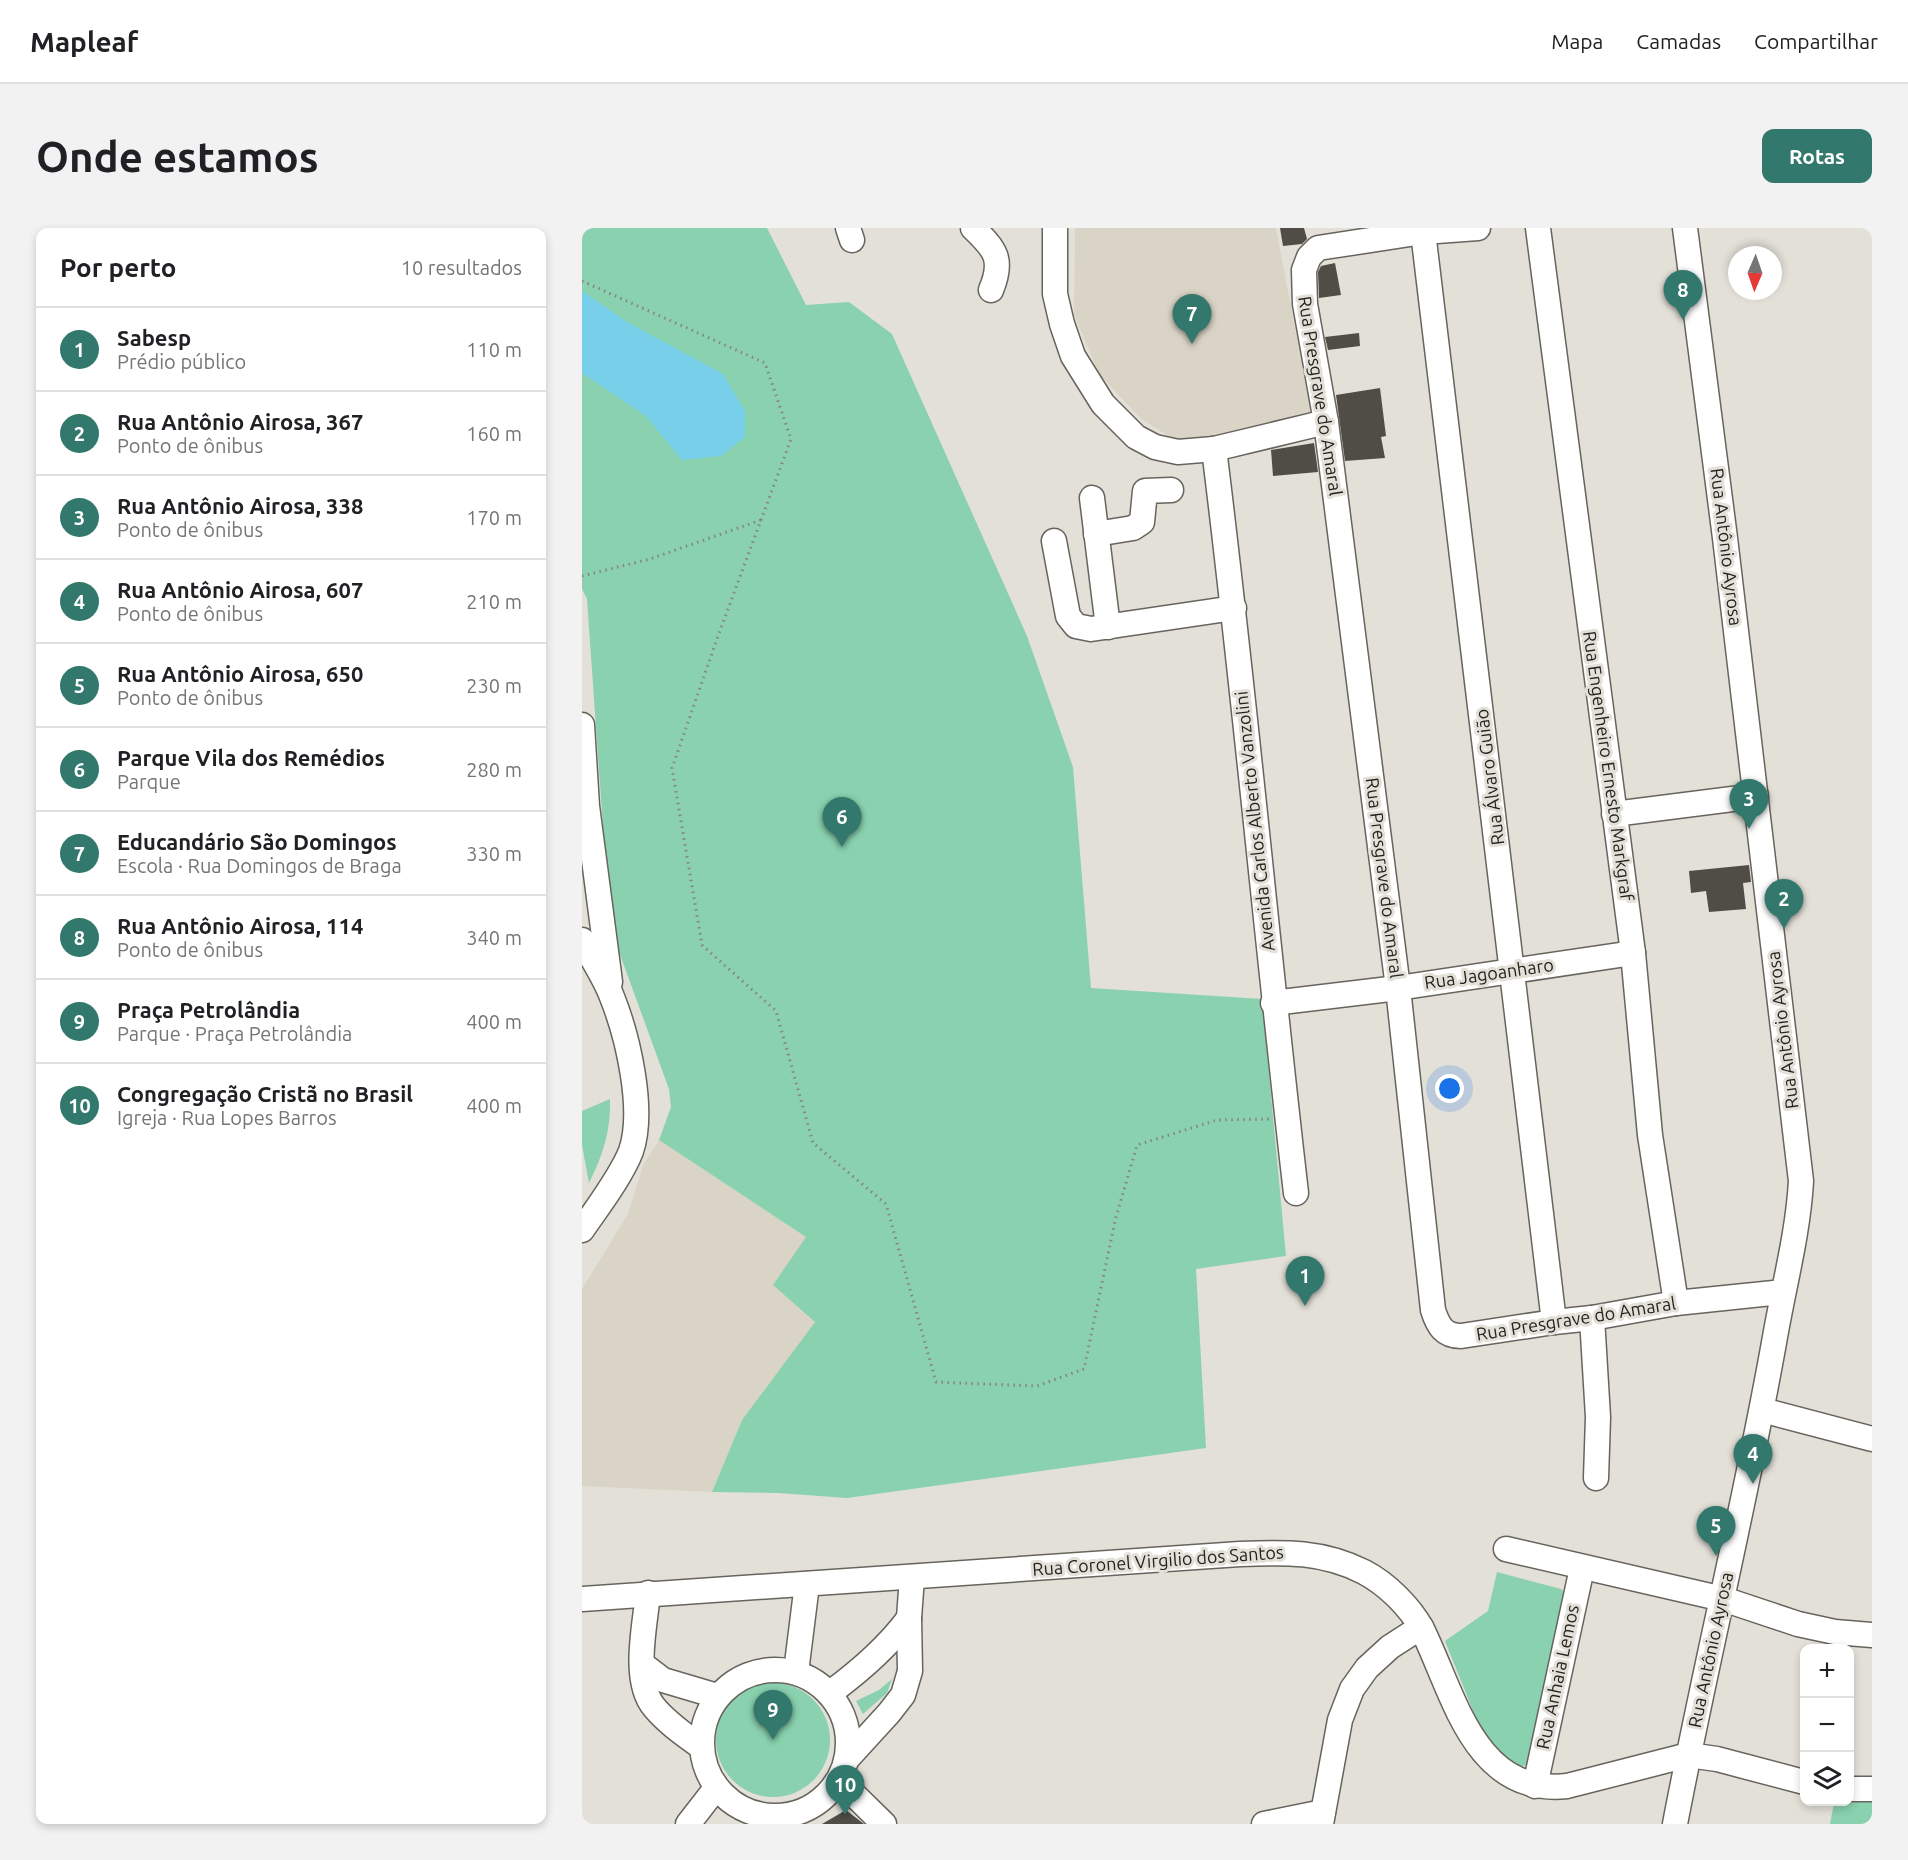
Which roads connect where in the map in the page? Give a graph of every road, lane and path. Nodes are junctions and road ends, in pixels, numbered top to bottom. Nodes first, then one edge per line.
1 (973, 228) edge
2 (1055, 228) edge
3 (1478, 228) edge
4 (1538, 228) edge
5 (1685, 228) edge
6 (1424, 232) junction
7 (582, 281) edge
8 (991, 290) dead end
9 (1326, 422) junction
10 (1214, 449) junction
11 (1171, 490) dead end
12 (1092, 498) dead end
13 (761, 520) junction
14 (1096, 534) junction
15 (1054, 541) dead end
16 (582, 576) edge
17 (1234, 608) junction
18 (1108, 627) junction
19 (582, 725) edge
20 (1756, 796) junction
21 (1614, 814) junction
22 (582, 940) edge
23 (1633, 953) junction
24 (1513, 971) junction
25 (1398, 988) junction
26 (612, 997) junction
27 (1273, 1003) junction
28 (1287, 1118) junction
29 (1296, 1193) dead end
30 (582, 1230) edge
31 (1782, 1292) junction
32 (1676, 1304) junction
33 (1592, 1318) junction
34 (1554, 1322) junction
35 (1762, 1410) junction
36 (1872, 1439) edge
37 (1596, 1478) dead end
38 (1506, 1549) dead end
39 (1582, 1568) junction
40 (912, 1577) junction
41 (807, 1584) junction
42 (648, 1593) junction
43 (582, 1599) edge
44 (1723, 1599) junction
45 (909, 1618) junction
46 (1421, 1627) junction
47 (1872, 1635) edge
48 (642, 1664) junction
49 (796, 1672) junction
50 (830, 1693) junction
51 (717, 1696) junction
52 (701, 1747) junction
53 (1688, 1755) junction
54 (843, 1769) junction
55 (1800, 1781) edge
56 (1535, 1786) junction
57 (716, 1788) junction
58 (1854, 1789) edge
59 (1872, 1790) edge
60 (1322, 1818) edge
61 (688, 1824) edge
62 (884, 1824) edge
63 (1264, 1824) edge
64 (1675, 1824) edge

1 - 8 street
2 - 10 street
3 - 6 street, Rua Presgrave do Amaral
4 - 21 street, Rua Engenheiro Ernesto Markgraf
5 - 20 street, Rua Antônio Ayrosa
6 - 9 street, Rua Presgrave do Amaral
6 - 24 street, Rua Álvaro Guião
7 - 13 path
9 - 10 street
9 - 25 street, Rua Presgrave do Amaral
10 - 17 street, Avenida Carlos Alberto Vanzolini
11 - 14 street
12 - 14 street
13 - 16 path
13 - 28 path
14 - 18 street
15 - 18 street
17 - 18 street
17 - 27 street, Avenida Carlos Alberto Vanzolini
19 - 26 street
20 - 21 street
20 - 31 street, Rua Antônio Ayrosa
21 - 23 street, Rua Engenheiro Ernesto Markgraf
22 - 26 street
23 - 24 street, Rua Jagoanharo
23 - 32 street, Rua Engenheiro Ernesto Markgraf
24 - 25 street, Rua Jagoanharo
24 - 34 street, Rua Álvaro Guião
25 - 27 street, Rua Jagoanharo
25 - 34 street, Rua Presgrave do Amaral
26 - 30 street
27 - 28 street, Avenida Carlos Alberto Vanzolini
28 - 29 street, Avenida Carlos Alberto Vanzolini
31 - 32 street, Rua Presgrave do Amaral
31 - 35 street, Rua Antônio Ayrosa
32 - 33 street, Rua Presgrave do Amaral
33 - 34 street, Rua Presgrave do Amaral
33 - 37 street
35 - 36 street
35 - 44 street, Rua Antônio Ayrosa
38 - 39 street
39 - 44 street
39 - 56 street, Rua Anhaia Lemos
40 - 41 street, Rua Coronel Virgilio dos Santos
40 - 45 street
40 - 46 street, Rua Coronel Virgilio dos Santos
41 - 42 street, Rua Coronel Virgilio dos Santos
41 - 49 street
42 - 43 street, Rua Coronel Virgilio dos Santos
42 - 48 street
44 - 47 street
44 - 53 street, Rua Antônio Ayrosa
45 - 50 street
45 - 54 street
46 - 56 street, Rua Coronel Virgilio dos Santos
46 - 60 street
48 - 51 street
48 - 52 street
49 - 50 street
49 - 51 street
50 - 54 street
51 - 52 street
52 - 57 street
53 - 55 street
53 - 56 street, Rua Coronel Virgilio dos Santos
53 - 64 street, Rua Antônio Ayrosa
54 - 57 street
54 - 62 street
57 - 61 street
58 - 59 street
60 - 63 street

